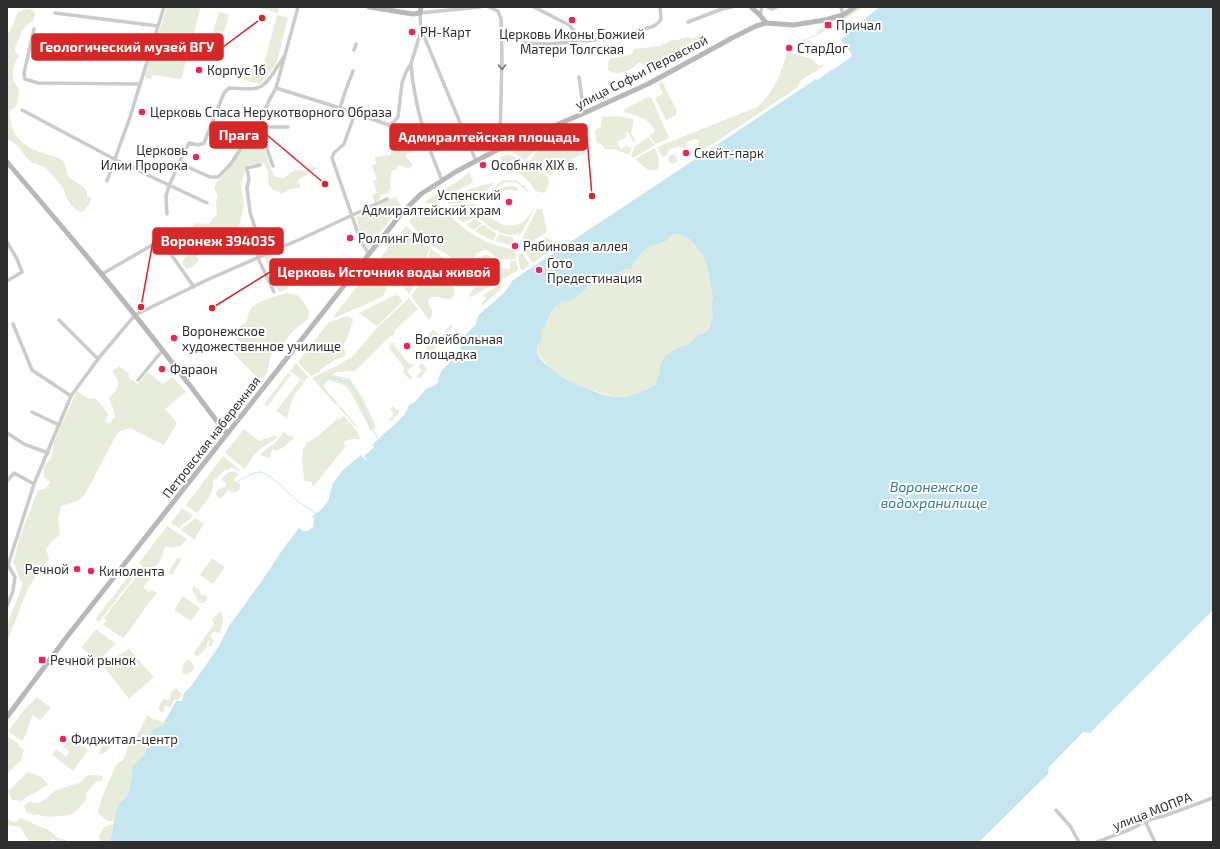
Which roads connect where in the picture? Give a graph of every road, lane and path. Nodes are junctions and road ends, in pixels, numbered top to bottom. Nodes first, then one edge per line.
1 (164, 7) edge
2 (298, 7) edge
3 (369, 7) edge
4 (421, 7) edge
5 (480, 7) edge
6 (489, 7) edge
7 (534, 7) edge
8 (660, 7) edge
9 (732, 7) edge
10 (751, 7) edge
11 (762, 7) edge
12 (767, 7) edge
13 (777, 7) edge
14 (841, 7) edge
15 (855, 7) edge
16 (462, 8) edge
17 (55, 13) dead end
18 (420, 14) junction
19 (760, 14) junction
20 (843, 15) junction
21 (688, 22) dead end
22 (766, 23) junction
23 (158, 26) junction
24 (34, 29) dead end
25 (421, 31) junction
26 (579, 40) junction
27 (524, 43) dead end
28 (356, 44) dead end
29 (354, 50) dead end
30 (285, 55) junction
31 (411, 64) junction
32 (353, 71) dead end
33 (580, 77) dead end
34 (140, 84) junction
35 (276, 88) junction
36 (340, 108) junction
37 (22, 110) dead end
38 (355, 113) junction
39 (582, 114) junction
40 (261, 122) junction
41 (288, 126) dead end
42 (262, 127) junction
43 (501, 148) junction
44 (116, 160) junction
45 (476, 161) junction
46 (7, 162) edge
47 (179, 163) junction
48 (260, 165) dead end
49 (273, 166) dead end
50 (442, 180) junction
51 (107, 181) dead end
52 (169, 186) junction
53 (387, 199) dead end
54 (207, 203) dead end
55 (167, 214) dead end
56 (353, 216) junction
57 (7, 242) edge
58 (369, 254) junction
59 (258, 258) junction
60 (102, 274) junction
61 (7, 281) edge
62 (194, 286) junction
63 (274, 292) dead end
64 (135, 315) junction
65 (59, 320) dead end
66 (13, 324) dead end
67 (163, 350) junction
68 (98, 359) junction
69 (138, 380) dead end
70 (71, 396) junction
71 (32, 412) dead end
72 (59, 425) junction
73 (7, 433) edge
74 (227, 434) junction
75 (48, 453) junction
76 (7, 481) edge
77 (34, 484) junction
78 (8, 565) edge
79 (7, 606) edge
80 (7, 717) edge
81 (1213, 798) edge
82 (1056, 810) dead end
83 (1145, 821) junction
84 (1079, 842) edge
85 (1097, 842) edge
86 (1155, 842) edge

1 - 23 street
2 - 30 street
3 - 18 main road
4 - 18 main road
5 - 16 street
6 -> 43 street
7 - 26 street
8 - 26 street
9 - 21 street
10 - 19 main road
11 - 19 street
12 - 13 street
14 - 20 street
15 - 20 main road, улица Софьи Перовской
16 - 18 street
17 - 23 street
18 - 25 street
19 - 22 main road
20 - 22 main road, улица Софьи Перовской
22 - 39 main road, улица Софьи Перовской
23 - 34 street
24 - 34 street
25 - 31 street
25 - 45 street
26 - 27 street
28 - 29 street
30 - 35 street
30 - 47 street
31 - 38 street
31 - 50 street
32 - 36 street
33 - 39 street
34 - 44 street
35 - 36 street
35 - 40 street
36 - 38 street
37 - 44 street
38 - 56 street
39 - 43 main road, улица Софьи Перовской
40 - 42 street
40 - 47 street
41 - 42 street
42 - 49 street
43 - 45 main road, улица Софьи Перовской
44 - 51 street
44 - 52 street
45 - 50 main road, улица Софьи Перовской
46 - 60 main road
47 - 52 street
48 - 59 street
50 - 58 main road, Петровская набережная
52 - 54 street
52 - 55 street
53 - 56 street
56 - 58 street
56 - 59 street
57 - 61 street
58 - 74 main road, Петровская набережная
59 - 62 street
59 - 63 street
60 - 62 street
60 - 64 main road
62 - 64 street
64 - 67 main road
64 - 68 street
65 - 68 street
66 - 70 street
67 - 69 street
67 - 74 main road
68 - 70 street
70 - 72 street
71 - 72 street
72 - 75 street
73 - 75 street
74 - 80 main road, Петровская набережная
75 - 77 street
76 - 77 street
77 - 78 street
78 - 79 street
81 - 83 street, улица МОПРА
82 - 84 street
83 - 85 street, улица МОПРА
83 - 86 street

